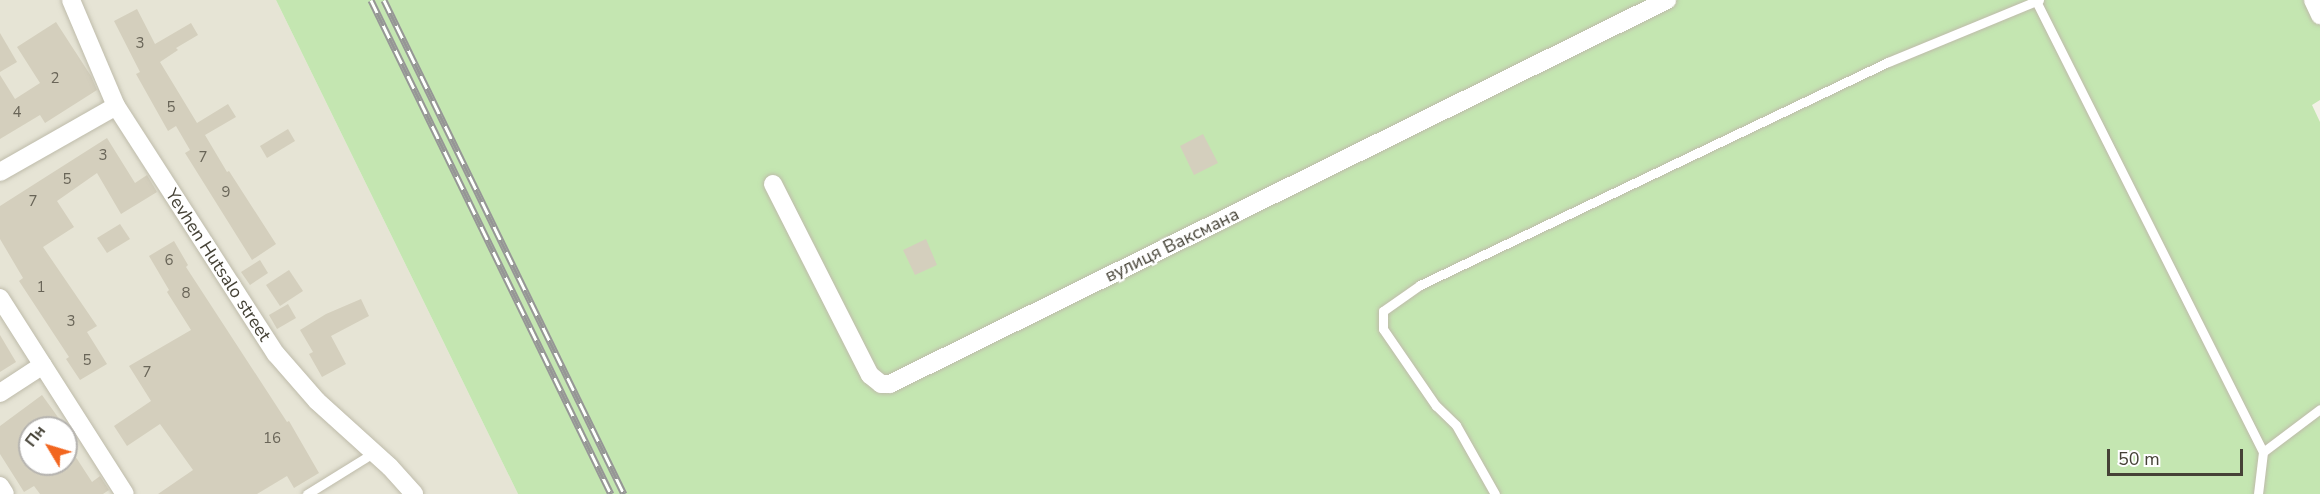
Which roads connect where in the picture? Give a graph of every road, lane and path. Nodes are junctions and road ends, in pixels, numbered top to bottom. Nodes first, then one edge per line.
1 (70, 0) edge
2 (1667, 0) edge
3 (2313, 0) edge
4 (2038, 1) edge
5 (2320, 15) edge
6 (116, 106) junction
7 (0, 172) edge
8 (773, 184) dead end
9 (0, 298) edge
10 (43, 365) junction
11 (0, 393) edge
12 (2320, 409) edge
13 (2263, 452) junction
14 (373, 453) junction
15 (0, 486) edge
16 (5, 494) edge
17 (125, 494) edge
18 (307, 494) edge
19 (414, 494) edge
20 (1495, 494) edge
21 (2258, 494) edge

1 - 6 street, Yevhen Hutsalo street
2 - 8 street, вулиця Ваксмана
3 - 5 street
4 - 13 lane
4 - 20 lane
6 - 7 street
6 - 14 street, Yevhen Hutsalo street
9 - 10 street
10 - 11 street
10 - 17 street
12 - 13 lane
13 - 21 lane
14 - 18 lane
14 - 19 street, Yevhen Hutsalo street
15 - 16 street

